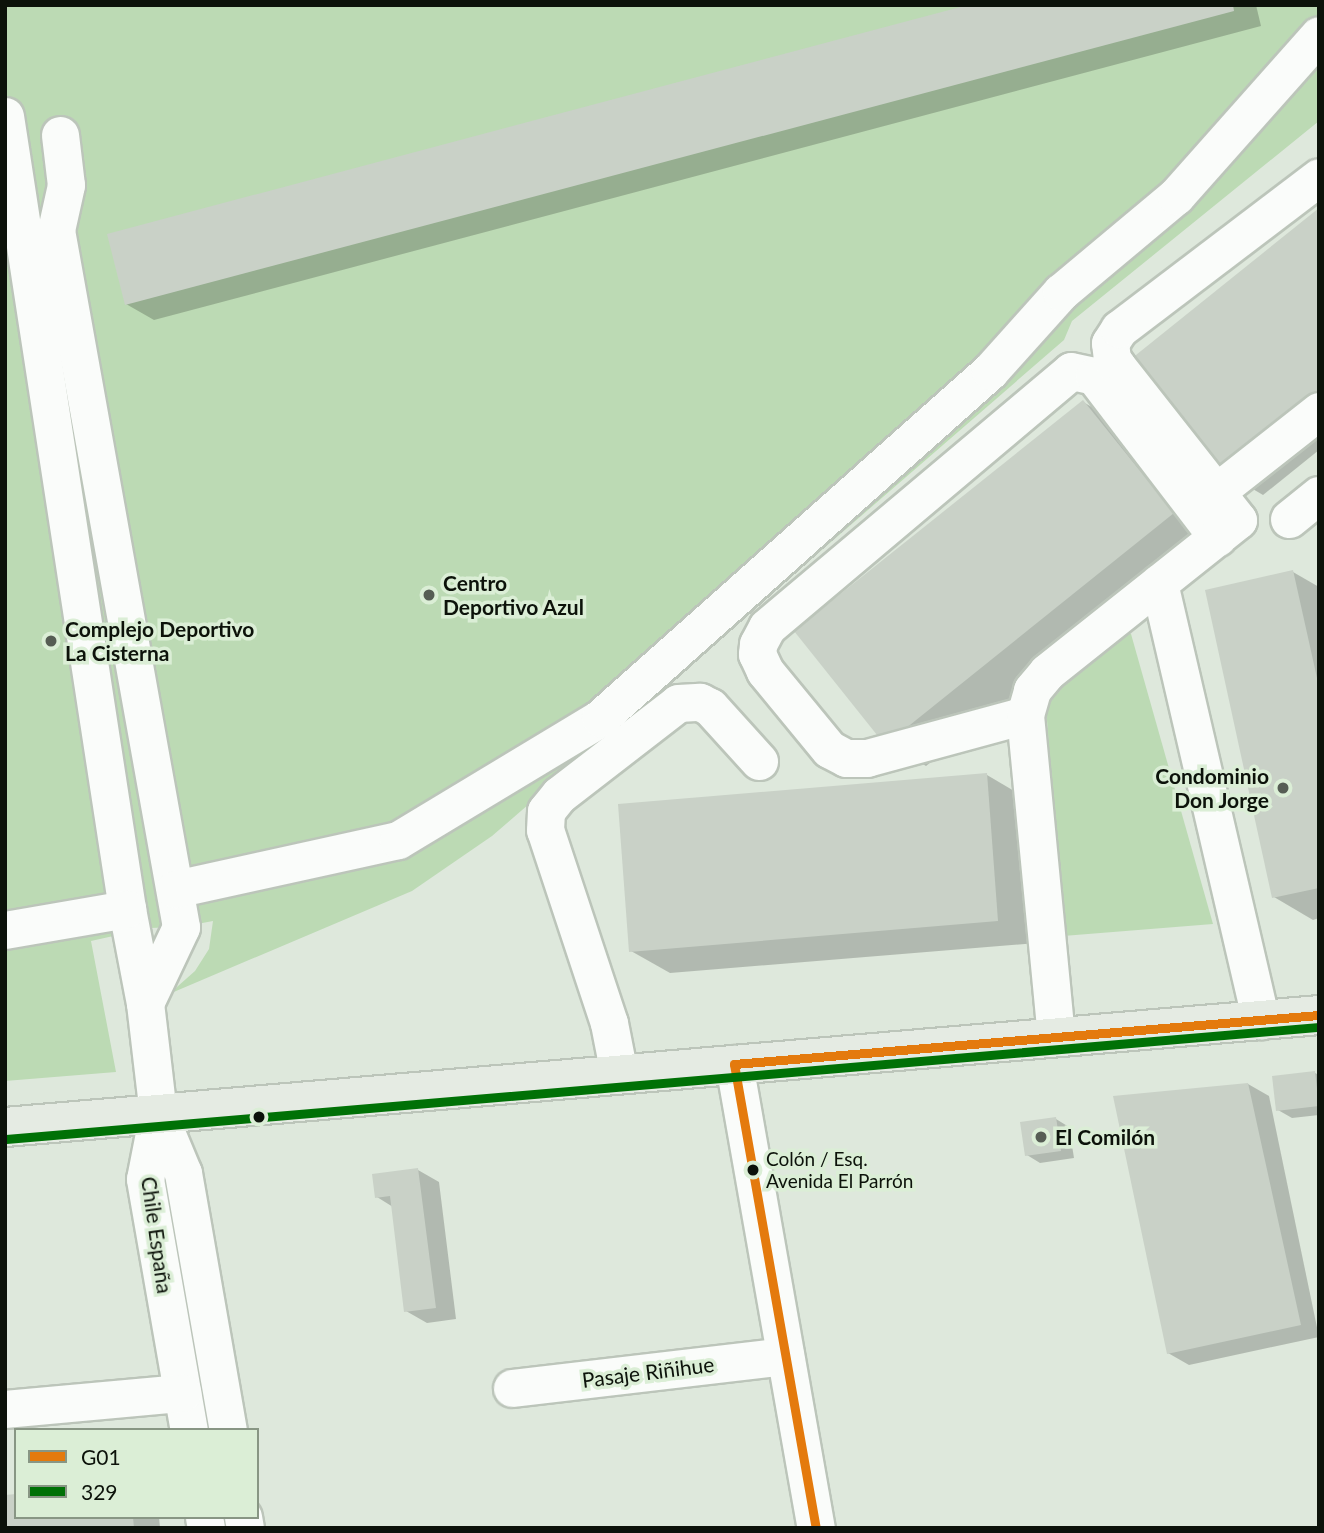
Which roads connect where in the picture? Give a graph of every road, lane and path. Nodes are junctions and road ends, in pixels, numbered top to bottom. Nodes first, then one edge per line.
1 (1319, 35) edge
2 (6, 131) edge
3 (60, 135) dead end
4 (1319, 177) edge
5 (1319, 411) edge
6 (1216, 492) junction
7 (1319, 495) edge
8 (1289, 519) dead end
9 (1217, 537) junction
10 (1159, 583) junction
11 (1025, 715) junction
12 (759, 761) dead end
13 (175, 889) junction
14 (127, 909) junction
15 (5, 930) edge
16 (145, 1003) junction
17 (1319, 1015) edge
18 (1261, 1020) junction
19 (1056, 1037) junction
20 (734, 1064) junction
21 (619, 1074) junction
22 (158, 1113) junction
23 (5, 1127) edge
24 (785, 1356) junction
25 (512, 1388) dead end
26 (182, 1393) junction
27 (5, 1409) edge
28 (189, 1428) edge
29 (228, 1428) edge
30 (816, 1528) edge

1 - 13 street
2 - 14 street
3 - 13 street
4 - 6 street
5 - 6 street
6 - 9 street
7 - 8 street
9 - 10 street
9 - 11 street
10 - 11 street
10 - 18 street
11 - 19 street
12 - 21 street
13 - 16 street
14 - 15 street
14 - 16 street
16 - 22 street
17 - 18 main road
18 - 19 main road
19 - 20 main road
20 - 21 main road
20 - 24 street
21 - 22 main road
22 - 23 main road
22 - 26 street, Chile España
22 - 29 street, Chile España
24 - 25 street, Pasaje Riñihue
24 - 30 street
26 - 27 street
26 - 28 street, Chile España

